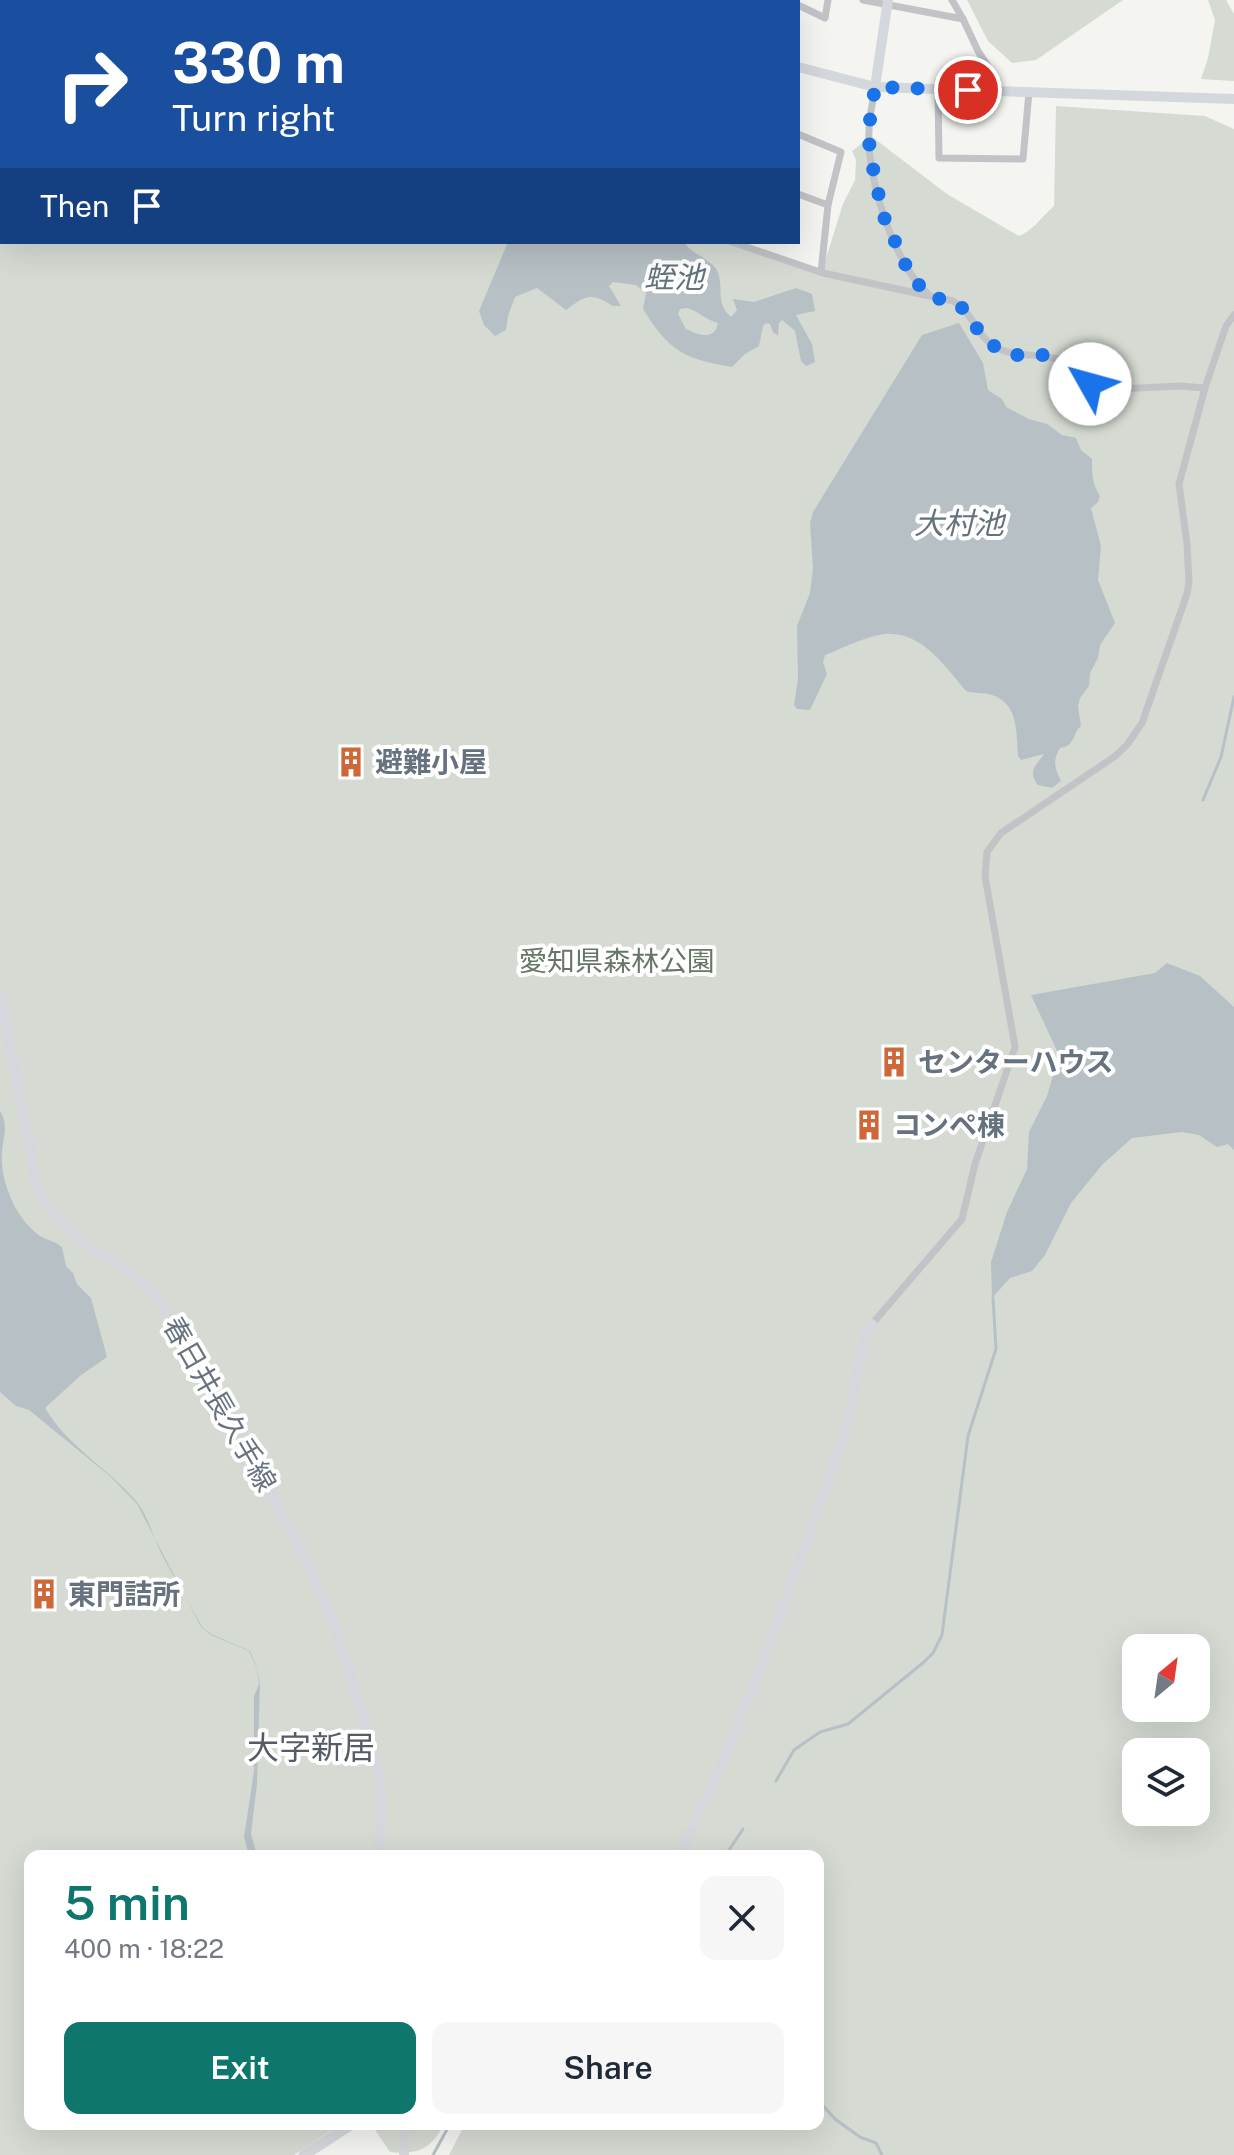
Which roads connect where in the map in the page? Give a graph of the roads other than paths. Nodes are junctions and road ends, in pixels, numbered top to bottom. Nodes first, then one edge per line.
1 (828, 0) edge
2 (863, 0) edge
3 (952, 0) edge
4 (887, 3) edge
5 (800, 6) edge
6 (963, 19) junction
7 (800, 68) edge
8 (875, 87) junction
9 (938, 89) junction
10 (999, 91) junction
11 (1029, 92) junction
12 (1234, 99) edge
13 (800, 135) edge
14 (800, 195) edge
15 (828, 205) junction
16 (738, 244) edge
17 (821, 272) junction
18 (930, 296) junction
19 (1234, 315) edge
20 (1205, 388) junction
21 (0, 993) edge
22 (872, 1324) joint
23 (379, 1850) edge
24 (683, 1850) edge
25 (343, 2130) edge
26 (405, 2130) edge
27 (304, 2155) edge
28 (404, 2155) edge

1 - 5 street
2 - 4 street
3 - 6 street
4 - 6 street
4 - 8 street
6 - 10 street
7 - 8 street
8 - 9 street
8 - 18 street
9 - 10 street
9 - 11 street
10 - 11 street
11 - 12 street
13 - 15 street
14 - 15 street
15 - 17 street
16 - 17 street
17 - 18 street
18 - 20 street
19 - 20 street
20 - 22 street
21 - 23 main road, 春日井長久手線
22 - 24 street
25 - 27 main road
26 - 28 street

